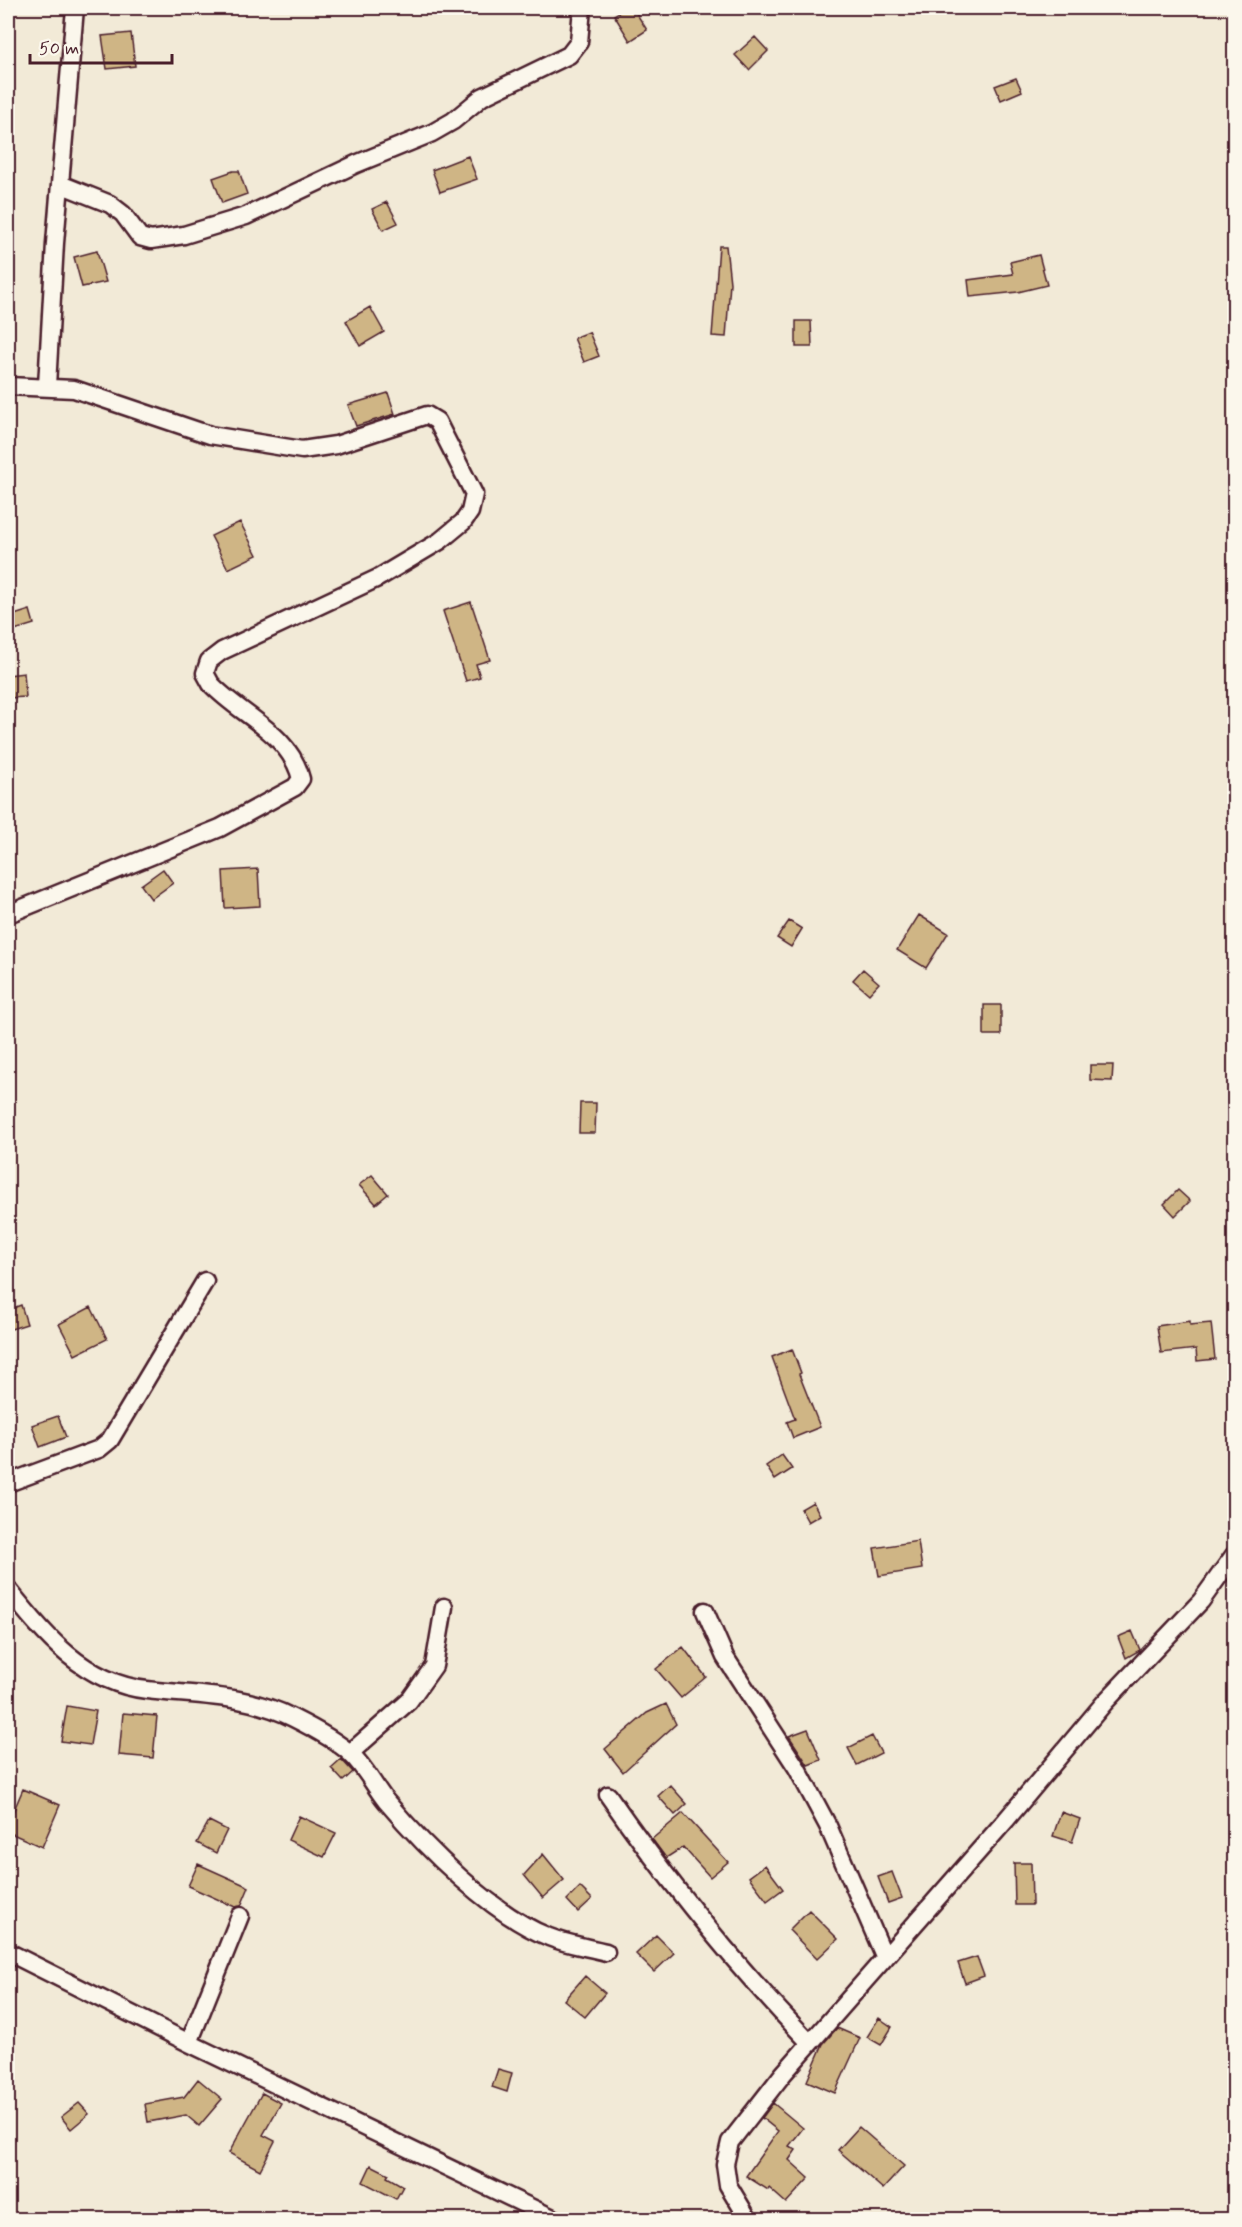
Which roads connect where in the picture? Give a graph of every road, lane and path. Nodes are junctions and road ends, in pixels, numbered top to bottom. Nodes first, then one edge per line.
1 (75, 8) edge
2 (582, 8) edge
3 (60, 183) junction
4 (8, 386) edge
5 (47, 386) junction
6 (8, 914) edge
7 (205, 1281) dead end
8 (8, 1483) edge
9 (1234, 1555) edge
10 (8, 1589) edge
11 (444, 1607) dead end
12 (705, 1611) dead end
13 (350, 1753) junction
14 (608, 1795) dead end
15 (240, 1916) dead end
16 (8, 1952) edge
17 (606, 1952) dead end
18 (885, 1958) junction
19 (189, 2043) junction
20 (810, 2043) junction
21 (557, 2220) edge
22 (749, 2220) edge

1 - 3 street
2 - 3 street
3 - 5 street
4 - 5 street
5 - 6 street
7 - 8 street
9 - 18 street
10 - 13 street
11 - 13 street
12 - 18 street
13 - 17 street
14 - 20 street
15 - 19 street
16 - 19 street
18 - 20 street
19 - 21 street
20 - 22 street

